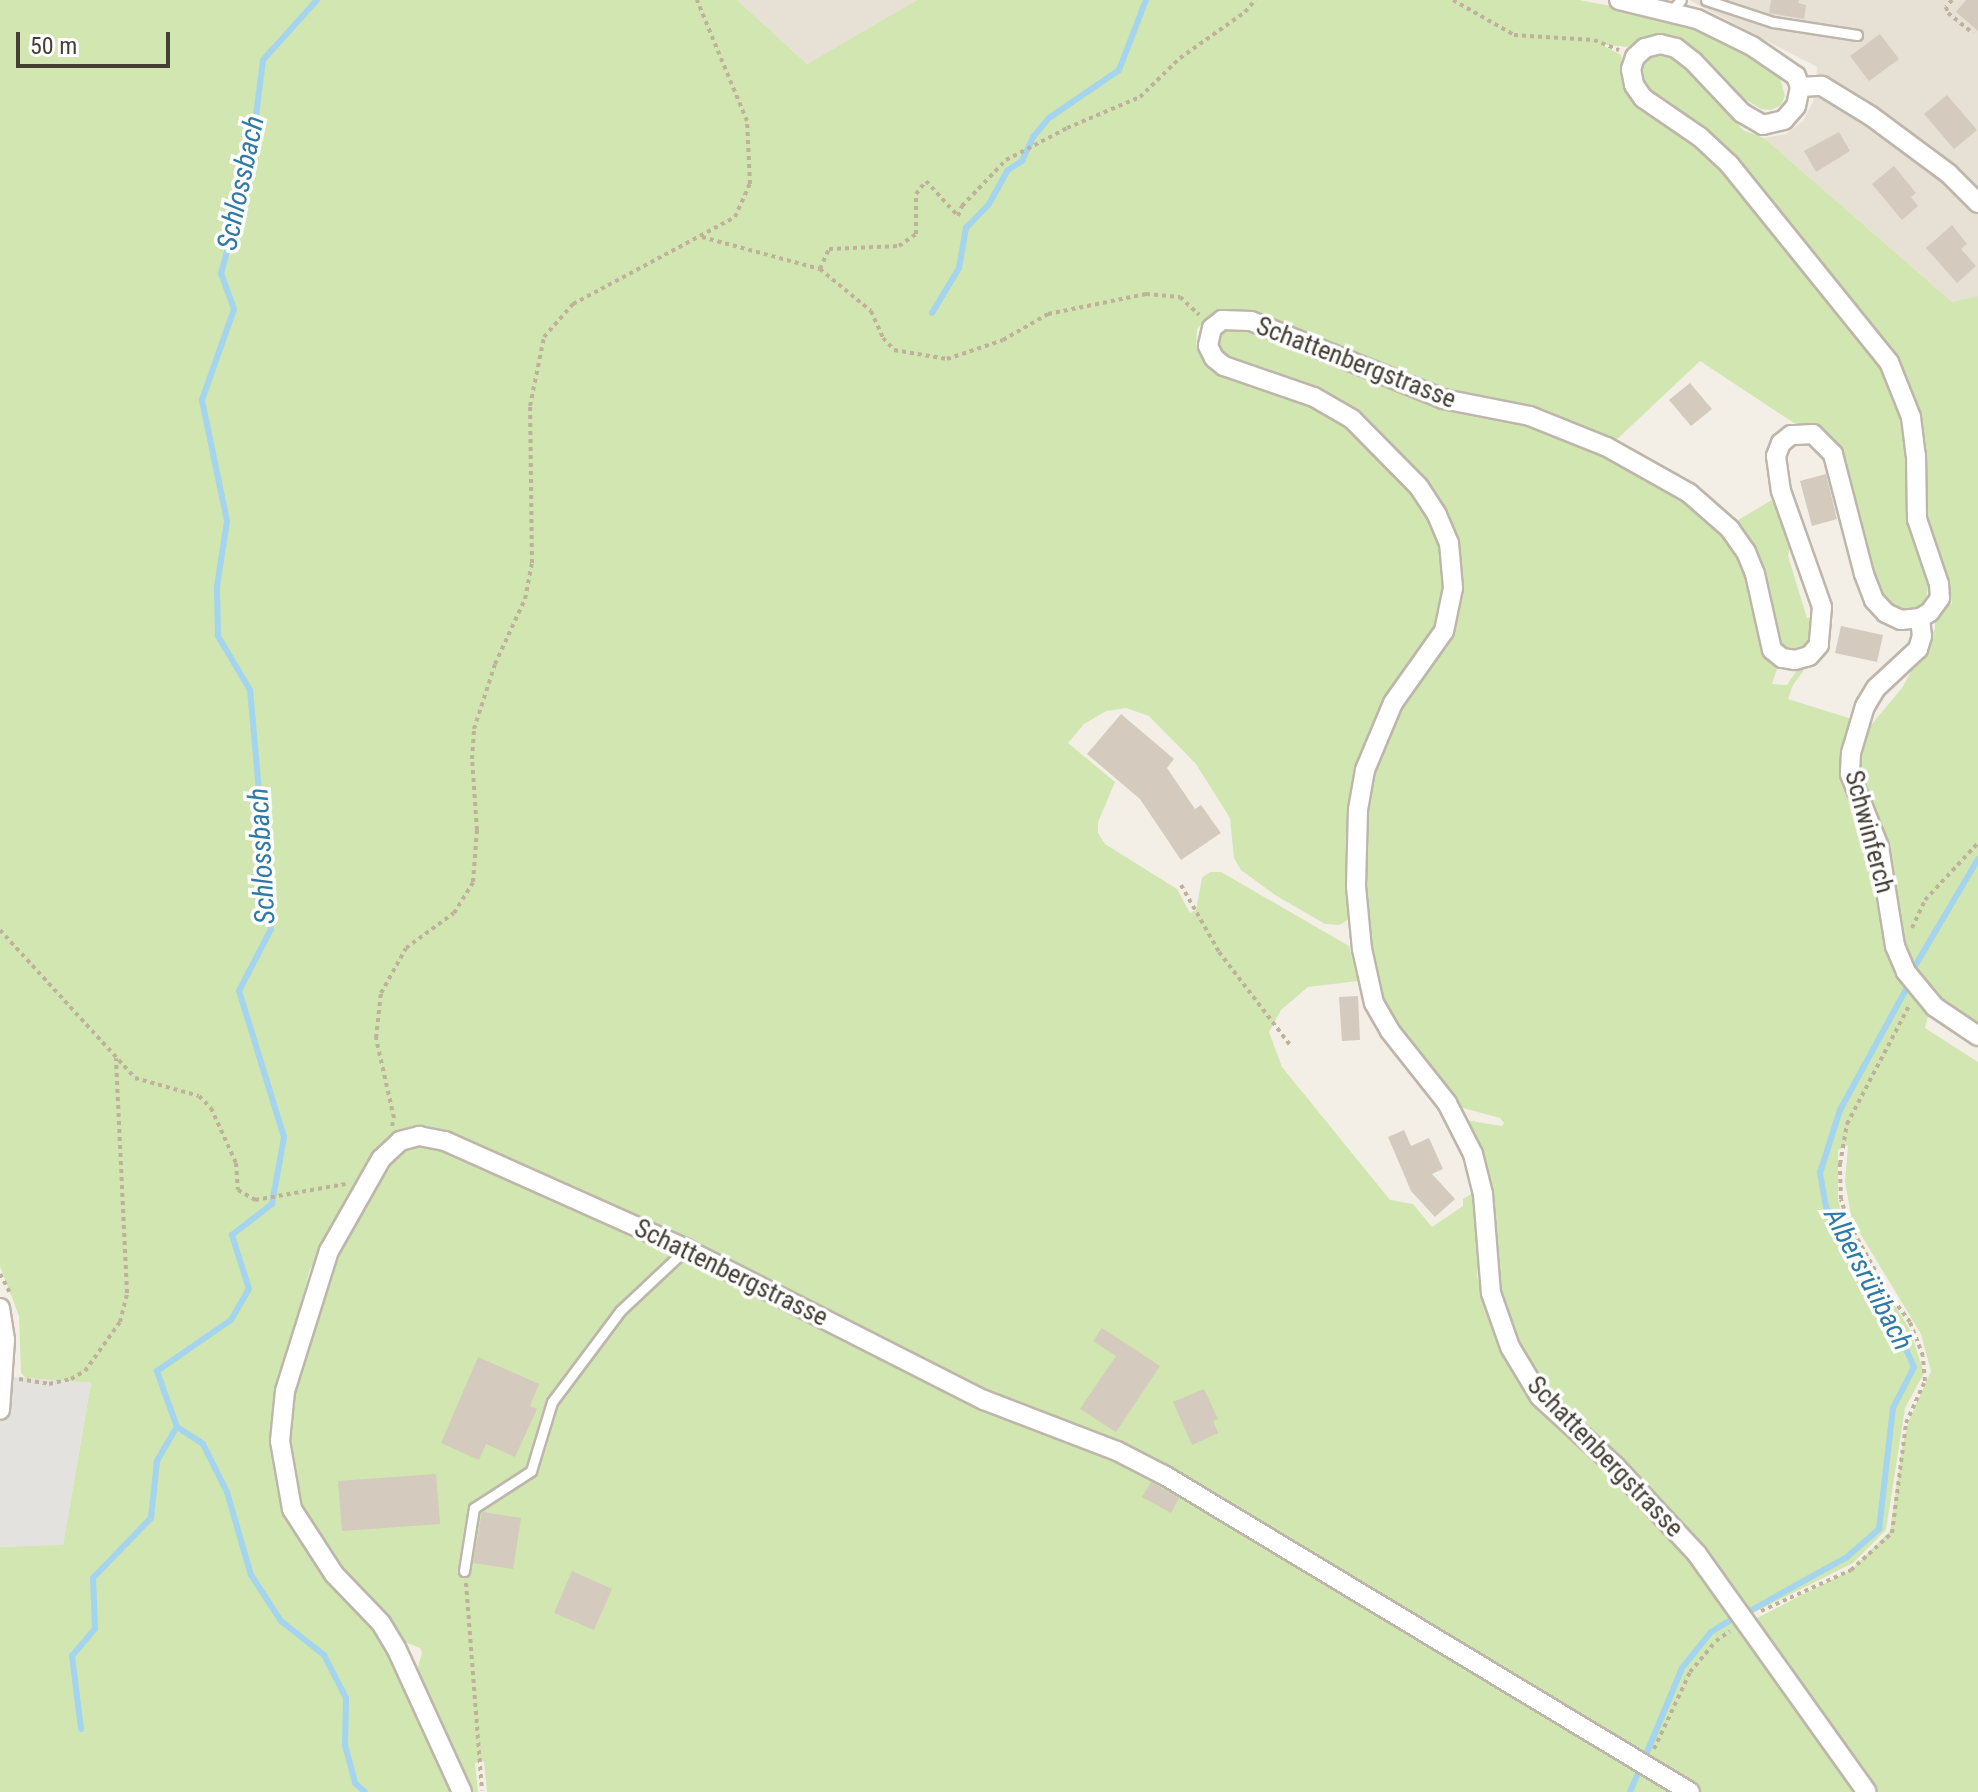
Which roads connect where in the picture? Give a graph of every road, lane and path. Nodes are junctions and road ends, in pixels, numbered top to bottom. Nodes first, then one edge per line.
1 (697, 0) edge
2 (1255, 0) edge
3 (1453, 0) edge
4 (1619, 0) edge
5 (1706, 0) edge
6 (1952, 0) edge
7 (1677, 5) edge
8 (1973, 33) dead end
9 (1857, 35) dead end
10 (1635, 57) junction
11 (1800, 87) junction
12 (1978, 203) edge
13 (700, 236) junction
14 (820, 269) junction
15 (1212, 328) junction
16 (1920, 618) junction
17 (1978, 843) edge
18 (1181, 885) dead end
19 (0, 930) edge
20 (1907, 938) dead end
21 (1911, 1002) dead end
22 (1978, 1036) edge
23 (1290, 1045) dead end
24 (116, 1056) junction
25 (400, 1141) junction
26 (355, 1182) dead end
27 (686, 1249) junction
28 (0, 1308) edge
29 (4, 1380) junction
30 (0, 1410) edge
31 (464, 1571) joint
32 (1776, 1604) dead end
33 (1744, 1621) junction
34 (1646, 1766) junction
35 (462, 1792) edge
36 (482, 1792) edge
37 (1690, 1792) edge
38 (1867, 1792) edge

1 - 13 path
2 - 14 path
3 - 10 path
4 - 7 street
5 - 9 lane
6 - 8 path
7 - 11 street
10 - 11 street
10 - 16 street
11 - 12 street
13 - 14 path
13 - 25 path
14 - 15 path
15 - 16 street, Schattenbergstrasse
15 - 33 street, Schattenbergstrasse
16 - 22 street, Schwinferch
17 - 20 path
18 - 23 path
19 - 24 path
21 - 32 path
24 - 26 path
24 - 29 path
25 - 27 street, Schattenbergstrasse
25 - 35 street
27 - 31 lane
27 - 34 street, Schattenbergstrasse
28 - 29 street
29 - 30 street
31 - 36 path
33 - 34 path
33 - 38 street, Schattenbergstrasse
34 - 37 street, Schattenbergstrasse

